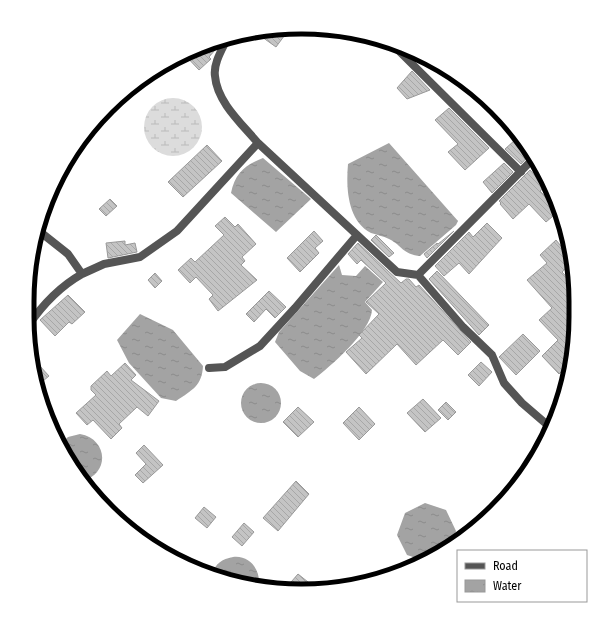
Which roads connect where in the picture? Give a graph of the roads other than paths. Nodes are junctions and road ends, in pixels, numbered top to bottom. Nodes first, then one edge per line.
1 (225, 45) edge
2 (401, 53) edge
3 (258, 143) junction
4 (530, 163) edge
5 (521, 172) junction
6 (43, 234) edge
7 (357, 235) junction
8 (82, 274) junction
9 (418, 275) junction
10 (34, 318) edge
11 (208, 368) dead end
12 (546, 424) edge

1 - 3 street
2 - 5 street
3 - 7 street
3 - 8 street
4 - 5 street
5 - 9 street
6 - 8 street
7 - 9 street
7 - 11 street
8 - 10 street
9 - 12 street

